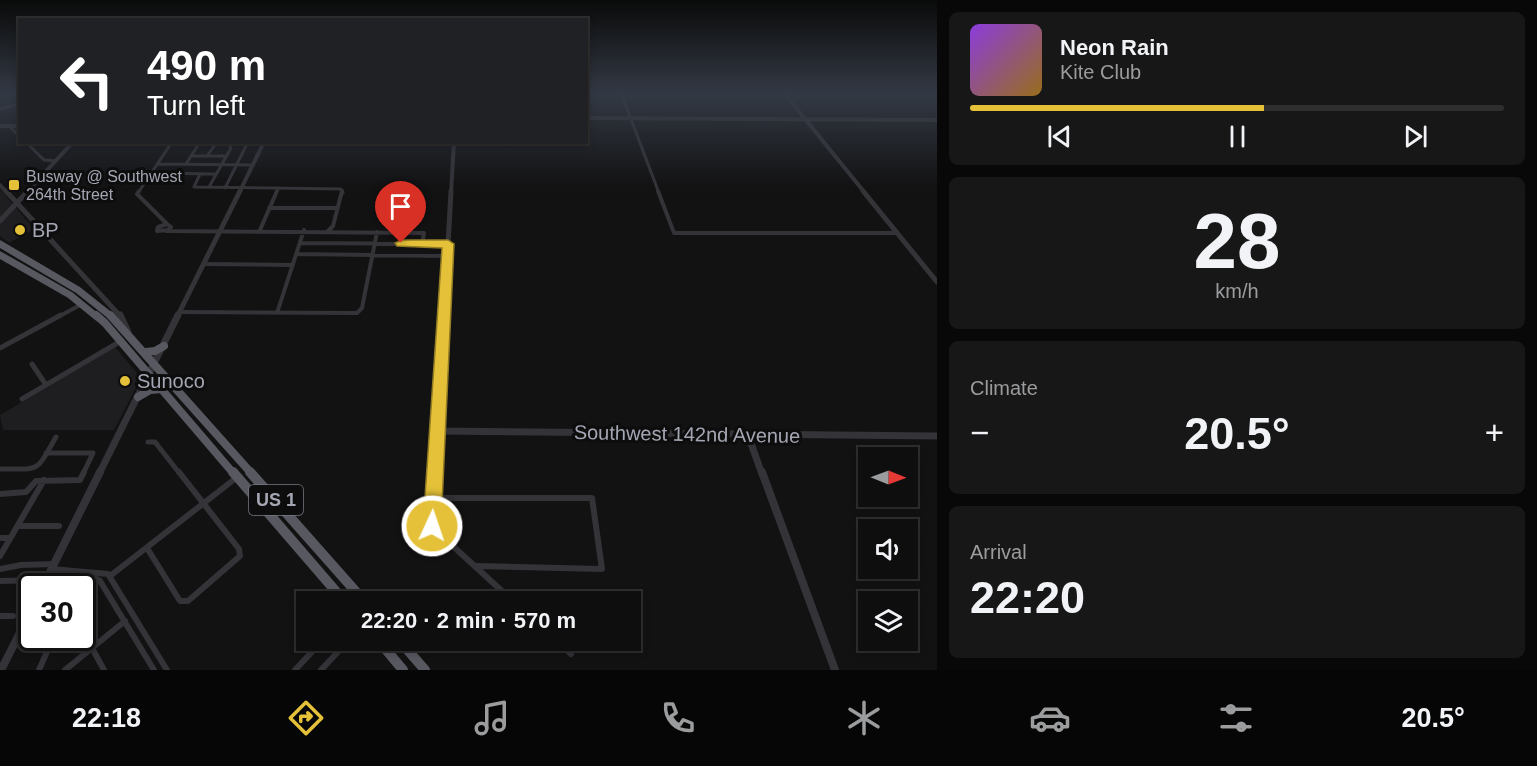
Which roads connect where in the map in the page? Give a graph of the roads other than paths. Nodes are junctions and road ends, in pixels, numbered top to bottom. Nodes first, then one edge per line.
1 (633, 124) edge
2 (809, 124) edge
3 (0, 126) edge
4 (9, 126) junction
5 (18, 127) edge
6 (18, 129) edge
7 (14, 132) junction
8 (18, 135) edge
9 (28, 144) edge
10 (71, 144) edge
11 (171, 144) edge
12 (199, 144) edge
13 (216, 144) edge
14 (229, 144) edge
15 (247, 144) edge
16 (263, 144) edge
17 (454, 144) edge
18 (192, 156) junction
19 (207, 156) junction
20 (226, 156) junction
21 (56, 161) junction
22 (157, 164) junction
23 (186, 164) junction
24 (221, 165) junction
25 (237, 165) junction
26 (253, 165) junction
27 (151, 173) junction
28 (200, 174) junction
29 (216, 174) junction
30 (0, 185) edge
31 (208, 187) junction
32 (225, 188) junction
33 (242, 188) junction
34 (278, 188) junction
35 (17, 203) junction
36 (269, 208) junction
37 (338, 208) junction
38 (161, 219) junction
39 (0, 221) edge
40 (160, 225) junction
41 (169, 225) junction
42 (179, 230) junction
43 (220, 230) junction
44 (260, 230) junction
45 (304, 230) junction
46 (166, 231) junction
47 (328, 231) junction
48 (377, 232) junction
49 (897, 233) junction
50 (300, 243) junction
51 (375, 243) junction
52 (0, 244) edge
53 (422, 244) junction
54 (448, 244) junction
55 (296, 254) junction
56 (0, 255) edge
57 (373, 255) junction
58 (448, 256) junction
59 (203, 264) junction
60 (293, 265) junction
61 (937, 282) edge
62 (96, 289) junction
63 (91, 298) junction
64 (82, 304) junction
65 (180, 312) junction
66 (277, 313) junction
67 (128, 332) junction
68 (121, 341) junction
69 (164, 346) junction
70 (0, 348) edge
71 (146, 352) junction
72 (156, 363) junction
73 (32, 364) dead end
74 (150, 374) junction
75 (46, 385) junction
76 (162, 389) junction
77 (138, 397) junction
78 (22, 399) dead end
79 (437, 431) junction
80 (748, 435) junction
81 (937, 436) edge
82 (56, 437) dead end
83 (148, 442) dead end
84 (46, 453) junction
85 (0, 469) edge
86 (34, 469) junction
87 (237, 476) junction
88 (44, 480) junction
89 (36, 481) junction
90 (0, 494) edge
91 (433, 498) junction
92 (203, 504) junction
93 (18, 526) junction
94 (59, 526) dead end
95 (0, 538) edge
96 (10, 538) junction
97 (147, 548) junction
98 (0, 556) edge
99 (476, 566) junction
100 (53, 567) junction
101 (0, 569) edge
102 (50, 573) edge
103 (110, 576) junction
104 (96, 579) edge
105 (0, 581) edge
106 (18, 581) edge
107 (336, 591) edge
108 (355, 591) edge
109 (502, 591) edge
110 (0, 616) edge
111 (13, 616) dead end
112 (125, 621) junction
113 (18, 637) edge
114 (96, 645) edge
115 (48, 651) edge
116 (88, 651) edge
117 (94, 651) edge
118 (313, 651) edge
119 (339, 651) edge
120 (387, 651) edge
121 (409, 651) edge
122 (568, 651) edge
123 (571, 654) dead end
124 (1, 670) edge
125 (39, 670) edge
126 (65, 670) edge
127 (104, 670) edge
128 (154, 670) edge
129 (167, 670) edge
130 (295, 670) edge
131 (321, 670) edge
132 (403, 670) edge
133 (425, 670) edge
134 (835, 670) edge

1 - 49 street
2 - 49 street
3 - 4 street
4 - 5 street
4 - 7 street
6 - 7 street
7 - 8 street
9 - 21 street
10 - 21 street
11 - 22 street
12 - 18 street
13 - 19 street
14 - 20 street
15 - 25 street
16 - 26 street
17 - 54 street
18 - 19 street
18 - 23 street
19 - 20 street
20 - 24 street
21 - 35 street
22 - 23 street
22 - 27 street
23 - 24 street
24 - 25 street
24 - 29 street
25 - 26 street
25 - 32 street
26 - 33 street
27 - 28 street
27 - 38 street
28 - 29 street
28 - 31 street
29 - 31 street
30 - 35 street
31 - 32 street
32 - 33 street
33 - 34 street
33 - 43 street
34 - 36 street
34 - 37 street
35 - 39 street
35 - 62 street
36 - 37 street
36 - 44 street
37 - 47 street
38 - 40 street
38 - 41 street
40 - 41 street
40 - 46 street
41 - 42 street
41 - 46 street
42 - 43 street
42 - 46 street
43 - 44 street
43 - 59 street
44 - 45 street
45 - 47 street
45 - 50 street
47 - 48 street
48 - 51 street
48 - 53 street
49 - 61 street
50 - 51 street
50 - 55 street
51 - 53 street
51 - 57 street
52 - 63 highway, US 1
53 - 54 street
54 - 58 street
55 - 57 street
55 - 60 street
56 - 64 highway, US 1
57 - 58 street
57 - 66 street
58 - 79 street
59 - 60 street
59 - 65 street
60 - 66 street
62 - 63 street
62 - 67 street
63 - 64 highway
63 - 67 highway, US 1
64 - 68 highway, US 1
64 - 70 street
65 - 66 street
65 - 69 street
67 - 71 highway, US 1
68 - 74 highway, US 1
68 - 75 street
69 - 71 highway
69 - 72 street
71 - 72 highway, US 1
72 - 74 street
72 - 108 highway, US 1
73 - 75 street
74 - 76 highway, US 1
74 - 77 street
75 - 78 street
76 - 77 highway
76 - 87 highway, US 1
77 - 100 street
79 - 80 street, Southwest 142nd Avenue
79 - 91 street
80 - 81 street, Southwest 142nd Avenue
80 - 134 street
82 - 84 street
83 - 92 street
84 - 86 street
84 - 88 street
85 - 86 street
86 - 89 street
87 - 92 street
87 - 107 highway, US 1
88 - 89 street
88 - 93 street
89 - 90 street
91 - 99 street
91 - 99 street
92 - 97 street
92 - 97 street
93 - 94 street
93 - 96 street
95 - 96 street
96 - 98 street
97 - 103 street
99 - 109 street
100 - 101 street
100 - 102 street
100 - 103 street
103 - 129 street
104 - 112 street
105 - 106 street
110 - 111 street
112 - 114 street
112 - 128 street
113 - 124 street
115 - 125 street
116 - 126 street
117 - 127 street
118 - 130 street
119 - 131 street
120 - 132 highway
121 - 133 highway
122 - 123 street

